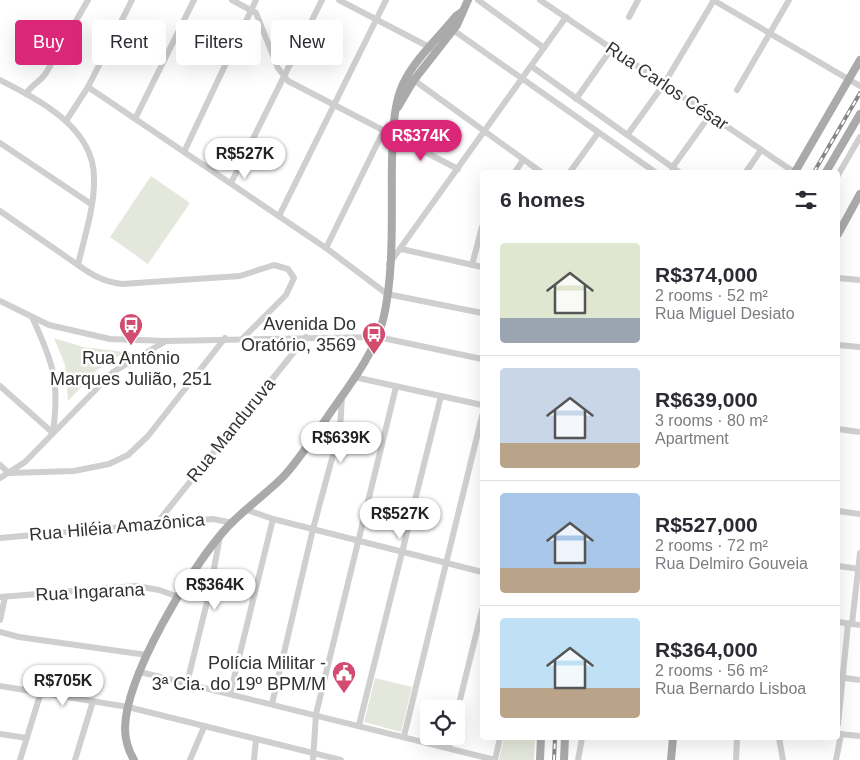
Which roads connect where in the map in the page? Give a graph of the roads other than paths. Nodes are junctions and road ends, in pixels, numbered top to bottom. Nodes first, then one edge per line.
1 (88, 0) edge
2 (132, 0) edge
3 (194, 0) edge
4 (232, 0) edge
5 (256, 0) edge
6 (322, 0) edge
7 (339, 0) edge
8 (386, 0) edge
9 (468, 0) edge
10 (478, 0) edge
11 (540, 0) edge
12 (638, 0) edge
13 (714, 0) edge
14 (789, 0) edge
15 (251, 9) junction
16 (463, 11) junction
17 (566, 17) junction
18 (629, 17) dead end
19 (377, 19) junction
20 (453, 30) junction
21 (771, 33) junction
22 (544, 48) junction
23 (612, 48) junction
24 (433, 50) junction
25 (860, 60) edge
26 (531, 66) junction
27 (283, 77) junction
28 (411, 78) junction
29 (520, 79) junction
30 (850, 79) junction
31 (0, 80) edge
32 (664, 84) junction
33 (88, 86) junction
34 (860, 86) edge
35 (737, 90) dead end
36 (26, 94) junction
37 (576, 99) junction
38 (333, 106) junction
39 (860, 114) edge
40 (710, 116) junction
41 (135, 119) junction
42 (66, 121) junction
43 (484, 131) junction
44 (383, 132) junction
45 (598, 132) junction
46 (628, 134) junction
47 (393, 136) junction
48 (860, 137) edge
49 (0, 143) edge
50 (762, 150) junction
51 (184, 152) junction
52 (523, 160) junction
53 (458, 168) junction
54 (672, 168) junction
55 (516, 170) edge
56 (538, 170) edge
57 (571, 170) edge
58 (652, 170) edge
59 (676, 170) edge
60 (747, 170) edge
61 (791, 170) edge
62 (795, 170) edge
63 (827, 170) edge
64 (840, 172) edge
65 (231, 183) junction
66 (860, 194) edge
67 (91, 204) junction
68 (0, 211) edge
69 (278, 216) junction
70 (840, 230) edge
71 (480, 235) edge
72 (326, 248) junction
73 (401, 249) junction
74 (78, 265) junction
75 (389, 265) junction
76 (472, 265) junction
77 (480, 267) edge
78 (840, 278) edge
79 (860, 280) edge
80 (387, 294) junction
81 (0, 301) edge
82 (480, 313) edge
83 (32, 318) junction
84 (306, 337) junction
85 (378, 337) junction
86 (225, 338) junction
87 (244, 338) junction
88 (167, 341) junction
89 (840, 345) edge
90 (860, 347) edge
91 (480, 359) edge
92 (354, 378) junction
93 (0, 386) edge
94 (396, 387) junction
95 (342, 395) junction
96 (441, 396) junction
97 (480, 406) edge
98 (480, 424) edge
99 (840, 429) edge
100 (860, 432) edge
101 (53, 433) junction
102 (0, 465) edge
103 (9, 473) junction
104 (0, 478) edge
105 (247, 510) junction
106 (840, 511) edge
107 (860, 514) edge
108 (273, 519) junction
109 (233, 522) junction
110 (157, 523) junction
111 (313, 529) junction
112 (220, 534) junction
113 (0, 538) edge
114 (358, 540) junction
115 (402, 551) junction
116 (860, 553) edge
117 (446, 562) junction
118 (840, 566) edge
119 (859, 568) edge
120 (480, 571) edge
121 (2, 597) edge
122 (179, 597) junction
123 (480, 618) edge
124 (0, 620) edge
125 (840, 622) edge
126 (850, 624) junction
127 (860, 625) edge
128 (0, 632) edge
129 (146, 655) junction
130 (140, 672) junction
131 (840, 678) edge
132 (860, 680) edge
133 (187, 683) junction
134 (0, 686) edge
135 (41, 692) junction
136 (230, 694) junction
137 (460, 700) edge
138 (93, 701) junction
139 (272, 704) junction
140 (128, 707) junction
141 (316, 714) junction
142 (359, 725) junction
143 (204, 726) junction
144 (0, 734) edge
145 (840, 734) edge
146 (404, 736) junction
147 (860, 736) edge
148 (27, 738) junction
149 (256, 740) junction
150 (500, 740) edge
151 (541, 740) edge
152 (565, 740) edge
153 (582, 740) edge
154 (673, 740) edge
155 (737, 740) edge
156 (779, 740) edge
157 (839, 740) edge
158 (449, 745) edge
159 (448, 748) junction
160 (313, 757) edge
161 (20, 760) edge
162 (75, 760) edge
163 (134, 760) edge
164 (190, 760) edge
165 (254, 760) edge
166 (341, 760) edge
167 (495, 760) edge
168 (540, 760) edge
169 (564, 760) edge
170 (578, 760) edge
171 (672, 760) edge
172 (736, 760) edge
173 (783, 760) edge
174 (836, 760) edge

1 - 36 street
2 - 33 street
3 - 41 street
4 - 15 street
5 - 15 street
6 - 27 street
7 - 19 street
8 - 19 street
9 - 16 main road
10 - 22 street
11 - 17 street, Rua Carlos César
12 - 18 street
13 - 21 street
13 - 32 street
14 - 21 street
15 - 27 street
15 - 51 street
16 - 20 main road
16 - 24 main road
17 - 22 street
17 - 23 street, Rua Carlos César
19 - 24 street
19 - 38 street
20 - 24 main road
20 - 29 street
21 - 30 street
21 - 35 street
22 - 26 street
23 - 32 street, Rua Carlos César
23 - 37 street
24 - 28 main road
25 - 30 main road
26 - 29 street
26 - 37 street
27 - 38 street
27 - 65 street
28 - 43 street
28 - 47 main road
29 - 43 street
29 - 45 street
30 - 34 street
30 - 62 main road
31 - 36 street
32 - 40 street, Rua Carlos César
32 - 46 street
33 - 41 street
33 - 42 street
36 - 42 street
37 - 46 street
38 - 44 street
38 - 69 street
39 - 63 main road
40 - 50 street, Rua Carlos César
40 - 54 street
41 - 51 street
42 - 67 street
43 - 52 street
43 - 53 street
44 - 47 street
44 - 72 street
45 - 57 street
45 - 58 street
46 - 54 street
47 - 53 street
47 - 75 main road
48 - 64 street
49 - 67 street
50 - 60 street
50 - 61 street, Rua Carlos César
51 - 65 street
52 - 55 street
52 - 56 street
53 - 73 street
54 - 59 street
65 - 69 street
66 - 70 main road
67 - 74 street
68 - 74 street
69 - 72 street
71 - 76 street
72 - 80 street
73 - 75 street
73 - 76 street
74 - 87 street
75 - 80 main road
76 - 77 street
78 - 79 street
80 - 82 street
80 - 85 main road
81 - 83 street
83 - 88 street
83 - 101 street
84 - 85 street
84 - 87 street
84 - 110 street, Rua Manduruva
85 - 91 street
85 - 92 main road
86 - 87 street
86 - 88 street
86 - 103 street
88 - 101 street
89 - 90 street
92 - 94 street
92 - 95 main road
93 - 101 street
94 - 96 street
94 - 114 street
95 - 105 main road
95 - 111 street
96 - 97 street
96 - 115 street
98 - 117 street
99 - 100 street
101 - 103 street
102 - 103 street
103 - 104 street
105 - 108 street
105 - 109 main road
106 - 107 street
108 - 111 street
108 - 136 street
109 - 110 street, Rua Hiléia Amazônica
109 - 112 main road
110 - 113 street, Rua Hiléia Amazônica
111 - 114 street
111 - 139 street
112 - 122 main road
112 - 133 street
114 - 115 street
114 - 141 street
115 - 117 street
115 - 142 street
116 - 119 street
117 - 120 street
117 - 146 street
118 - 119 street
119 - 126 street
121 - 122 street, Rua Ingarana
121 - 124 street
122 - 129 main road
123 - 137 street
125 - 126 street
126 - 127 street
126 - 131 street
128 - 129 street
129 - 130 main road
130 - 133 street
130 - 140 main road
131 - 132 street
133 - 136 street
134 - 135 street
135 - 138 street
135 - 148 street
136 - 139 street
138 - 140 street
138 - 162 street
139 - 141 street
140 - 143 street
140 - 163 main road
141 - 142 street
141 - 160 street
142 - 146 street
143 - 149 street
143 - 164 street
144 - 148 street
145 - 147 street
146 - 159 street
148 - 161 street
149 - 160 street
149 - 165 street
150 - 167 street
151 - 168 main road
152 - 169 main road
153 - 170 street
154 - 171 main road
155 - 172 street
156 - 173 street
157 - 174 street
158 - 159 street
159 - 167 street
160 - 166 street

